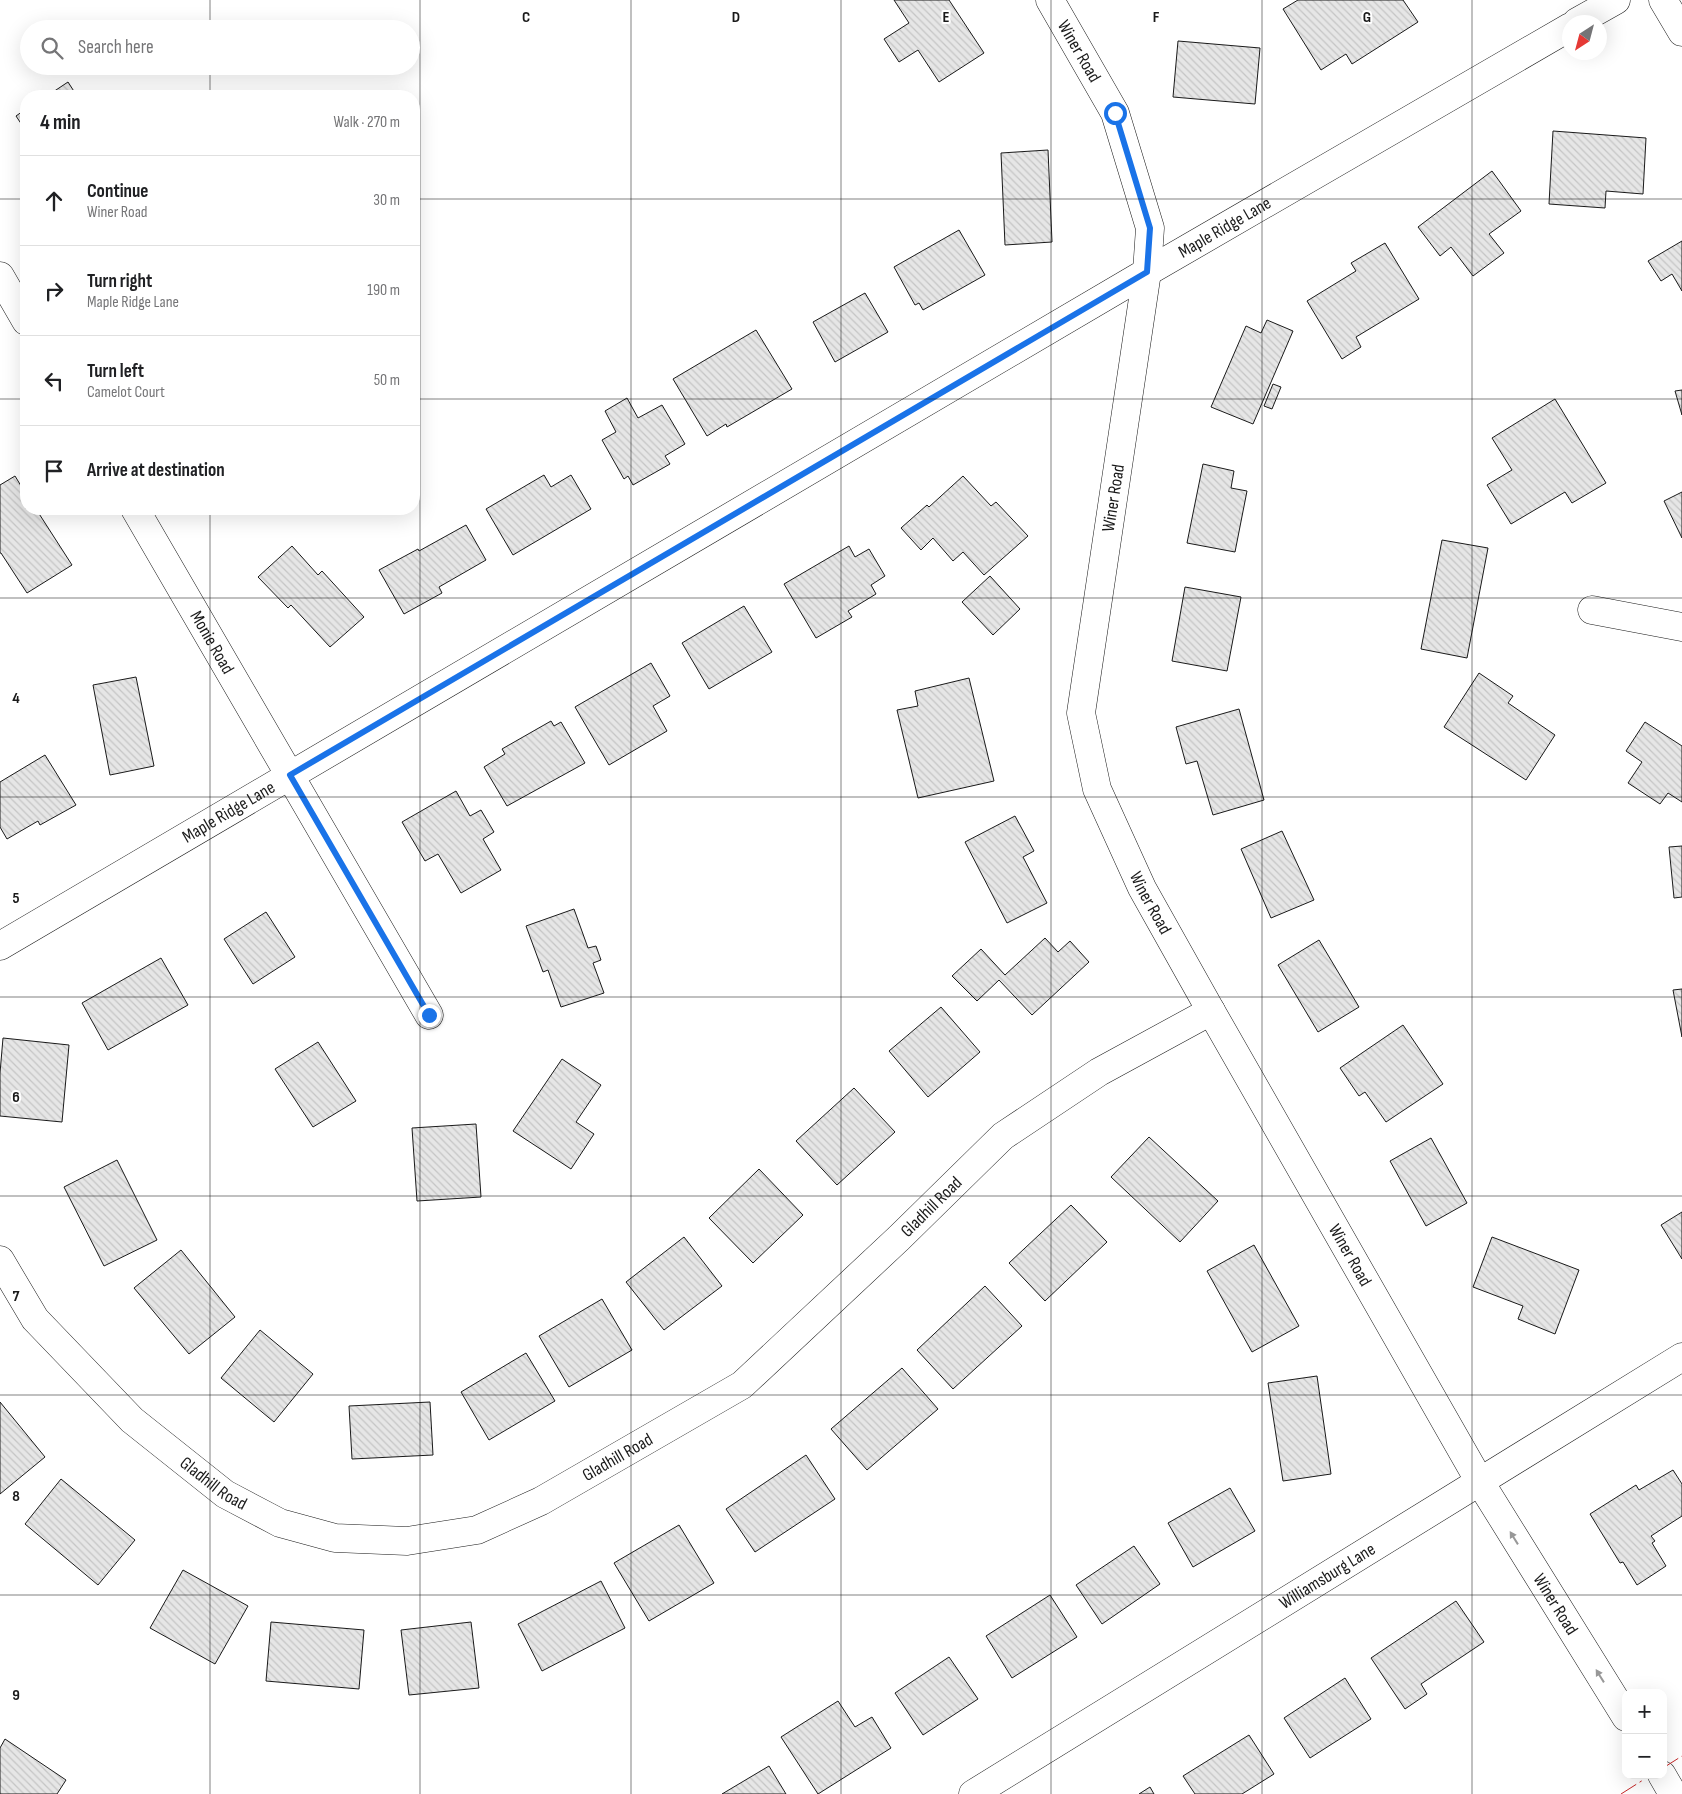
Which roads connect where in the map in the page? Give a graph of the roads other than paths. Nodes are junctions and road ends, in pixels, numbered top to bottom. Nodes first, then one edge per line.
1 (1050, 0) edge
2 (1616, 0) edge
3 (1663, 0) edge
4 (1589, 15) edge
5 (1562, 32) edge
6 (1682, 32) edge
7 (1147, 272) junction
8 (0, 276) edge
9 (20, 311) edge
10 (138, 515) edge
11 (1592, 610) dead end
12 (1682, 627) edge
13 (290, 775) junction
14 (0, 946) edge
15 (1210, 1011) junction
16 (429, 1015) dead end
17 (0, 1260) edge
18 (1682, 1358) edge
19 (1480, 1482) junction
20 (1622, 1711) edge
21 (1664, 1779) edge
22 (973, 1794) edge
23 (1673, 1794) edge

1 - 7 street, Winer Road
2 - 4 street
3 - 6 street
5 - 7 street, Maple Ridge Lane
7 - 13 street, Maple Ridge Lane
7 - 15 street, Winer Road
8 - 9 street
10 - 13 street, Monie Road
11 - 12 street
13 - 14 street, Maple Ridge Lane
13 - 16 street, Monie Road
15 - 17 street, Gladhill Road
15 - 19 street, Winer Road
18 - 19 street, Williamsburg Lane
20 -> 19 street, Winer Road
19 - 22 street, Williamsburg Lane
21 - 23 street

